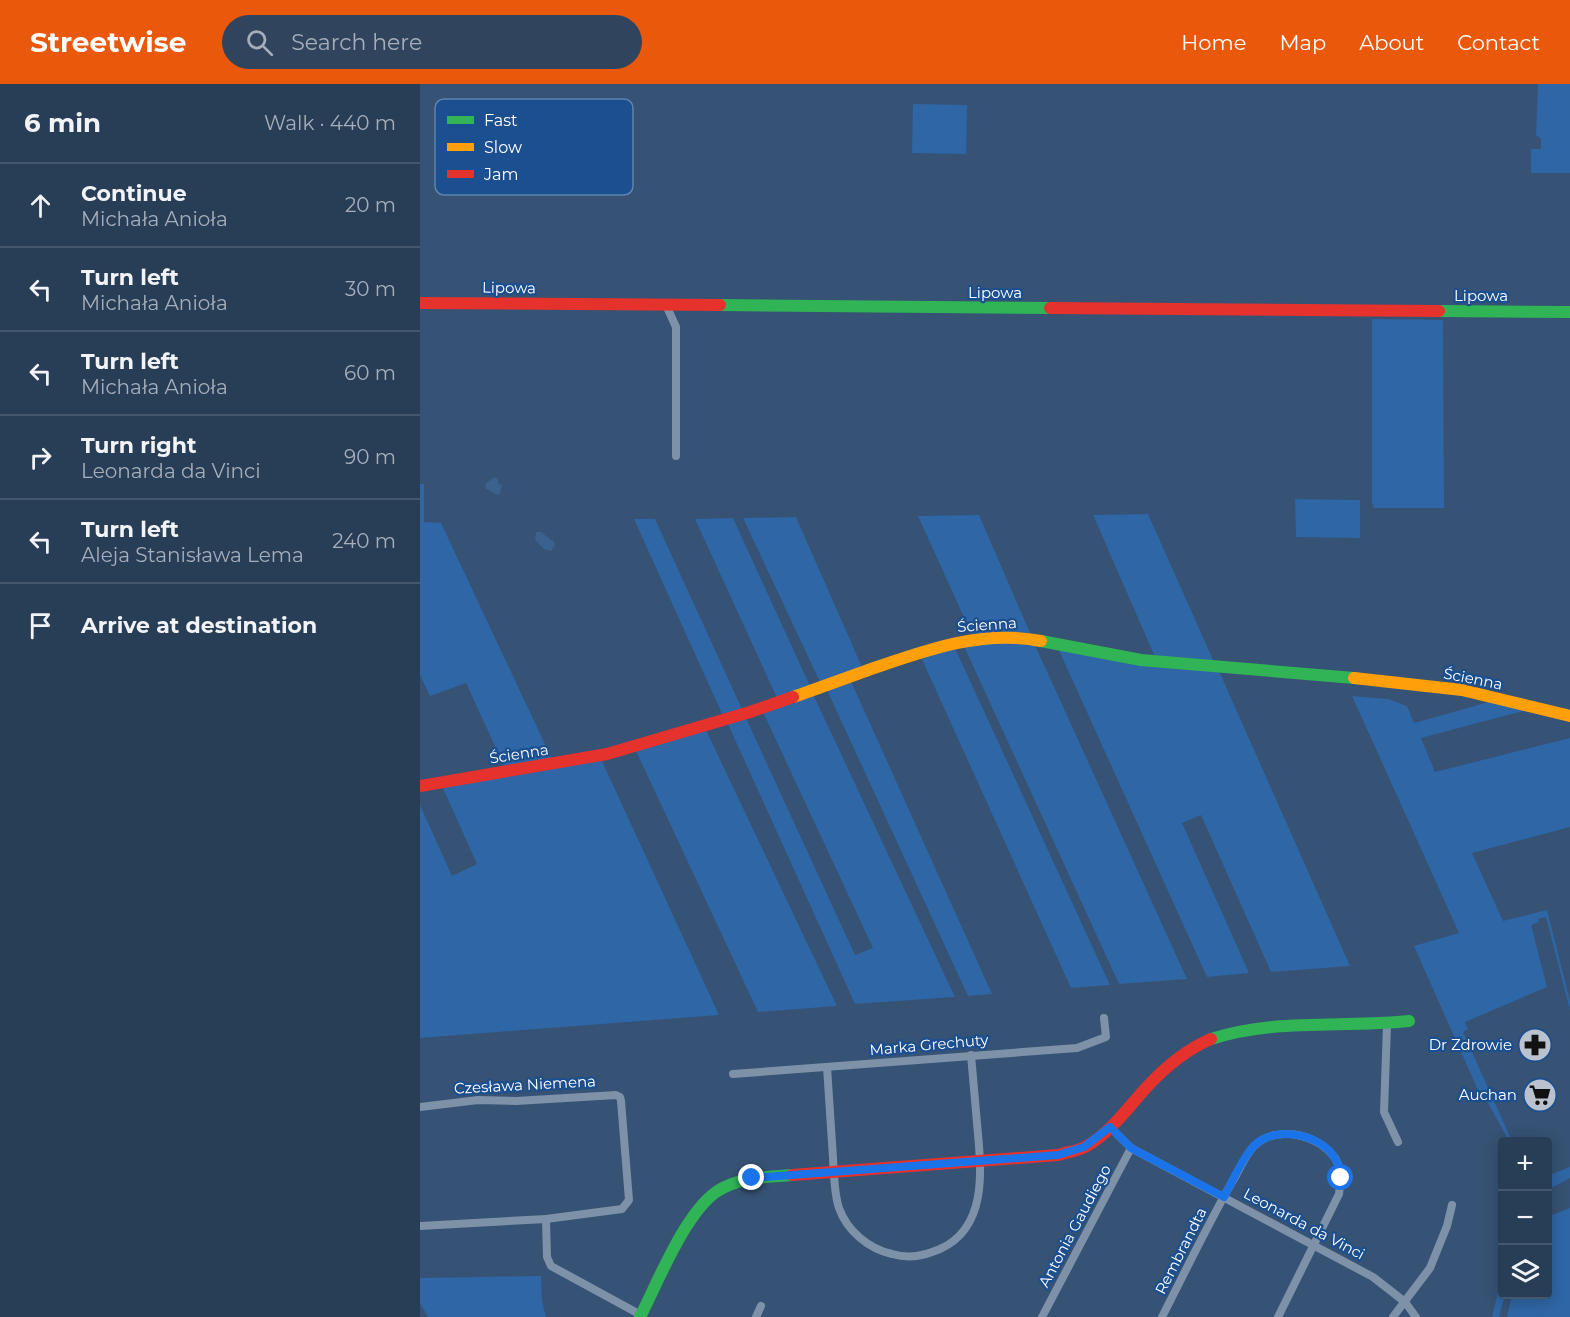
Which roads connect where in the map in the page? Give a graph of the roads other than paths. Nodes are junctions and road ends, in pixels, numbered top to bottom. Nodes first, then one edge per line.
1 (420, 303) edge
2 (666, 305) junction
3 (1570, 312) edge
4 (676, 456) dead end
5 (1570, 716) edge
6 (420, 786) edge
7 (1104, 1017) dead end
8 (1409, 1022) dead end
9 (1387, 1025) junction
10 (971, 1055) junction
11 (827, 1067) junction
12 (733, 1074) dead end
13 (420, 1107) edge
14 (1110, 1127) junction
15 (1398, 1142) dead end
16 (1131, 1148) junction
17 (981, 1161) junction
18 (834, 1170) junction
19 (1224, 1197) junction
20 (1452, 1205) dead end
21 (546, 1218) junction
22 (420, 1226) edge
23 (1315, 1245) junction
24 (1405, 1302) junction
25 (761, 1306) dead end
26 (641, 1316) edge
27 (756, 1317) edge
28 (1042, 1317) edge
29 (1162, 1317) edge
30 (1278, 1317) edge
31 (1393, 1317) edge
32 (1416, 1317) edge

1 - 2 street, Lipowa
2 - 3 street, Lipowa
2 - 4 street
5 - 6 street, Ścienna
7 - 10 street, Marka Grechuty
8 - 9 street
9 - 14 street
9 - 15 street
10 - 11 street, Marka Grechuty
10 - 17 street
11 - 12 street, Marka Grechuty
11 - 18 street
13 - 21 street, Czesława Niemena
14 - 16 street, Leonarda da Vinci
14 - 17 street
16 - 19 street, Leonarda da Vinci
16 - 28 street, Antonia Gaudiego
17 - 18 street
17 - 18 street
18 - 26 street
19 - 23 street, Leonarda da Vinci
19 - 23 street
19 - 29 street, Rembrandta
20 - 24 street
21 - 22 street, Czesława Niemena
21 - 26 street
23 - 24 street, Leonarda da Vinci
23 - 30 street
24 - 31 street
24 - 32 street, Leonarda da Vinci
25 - 27 street

